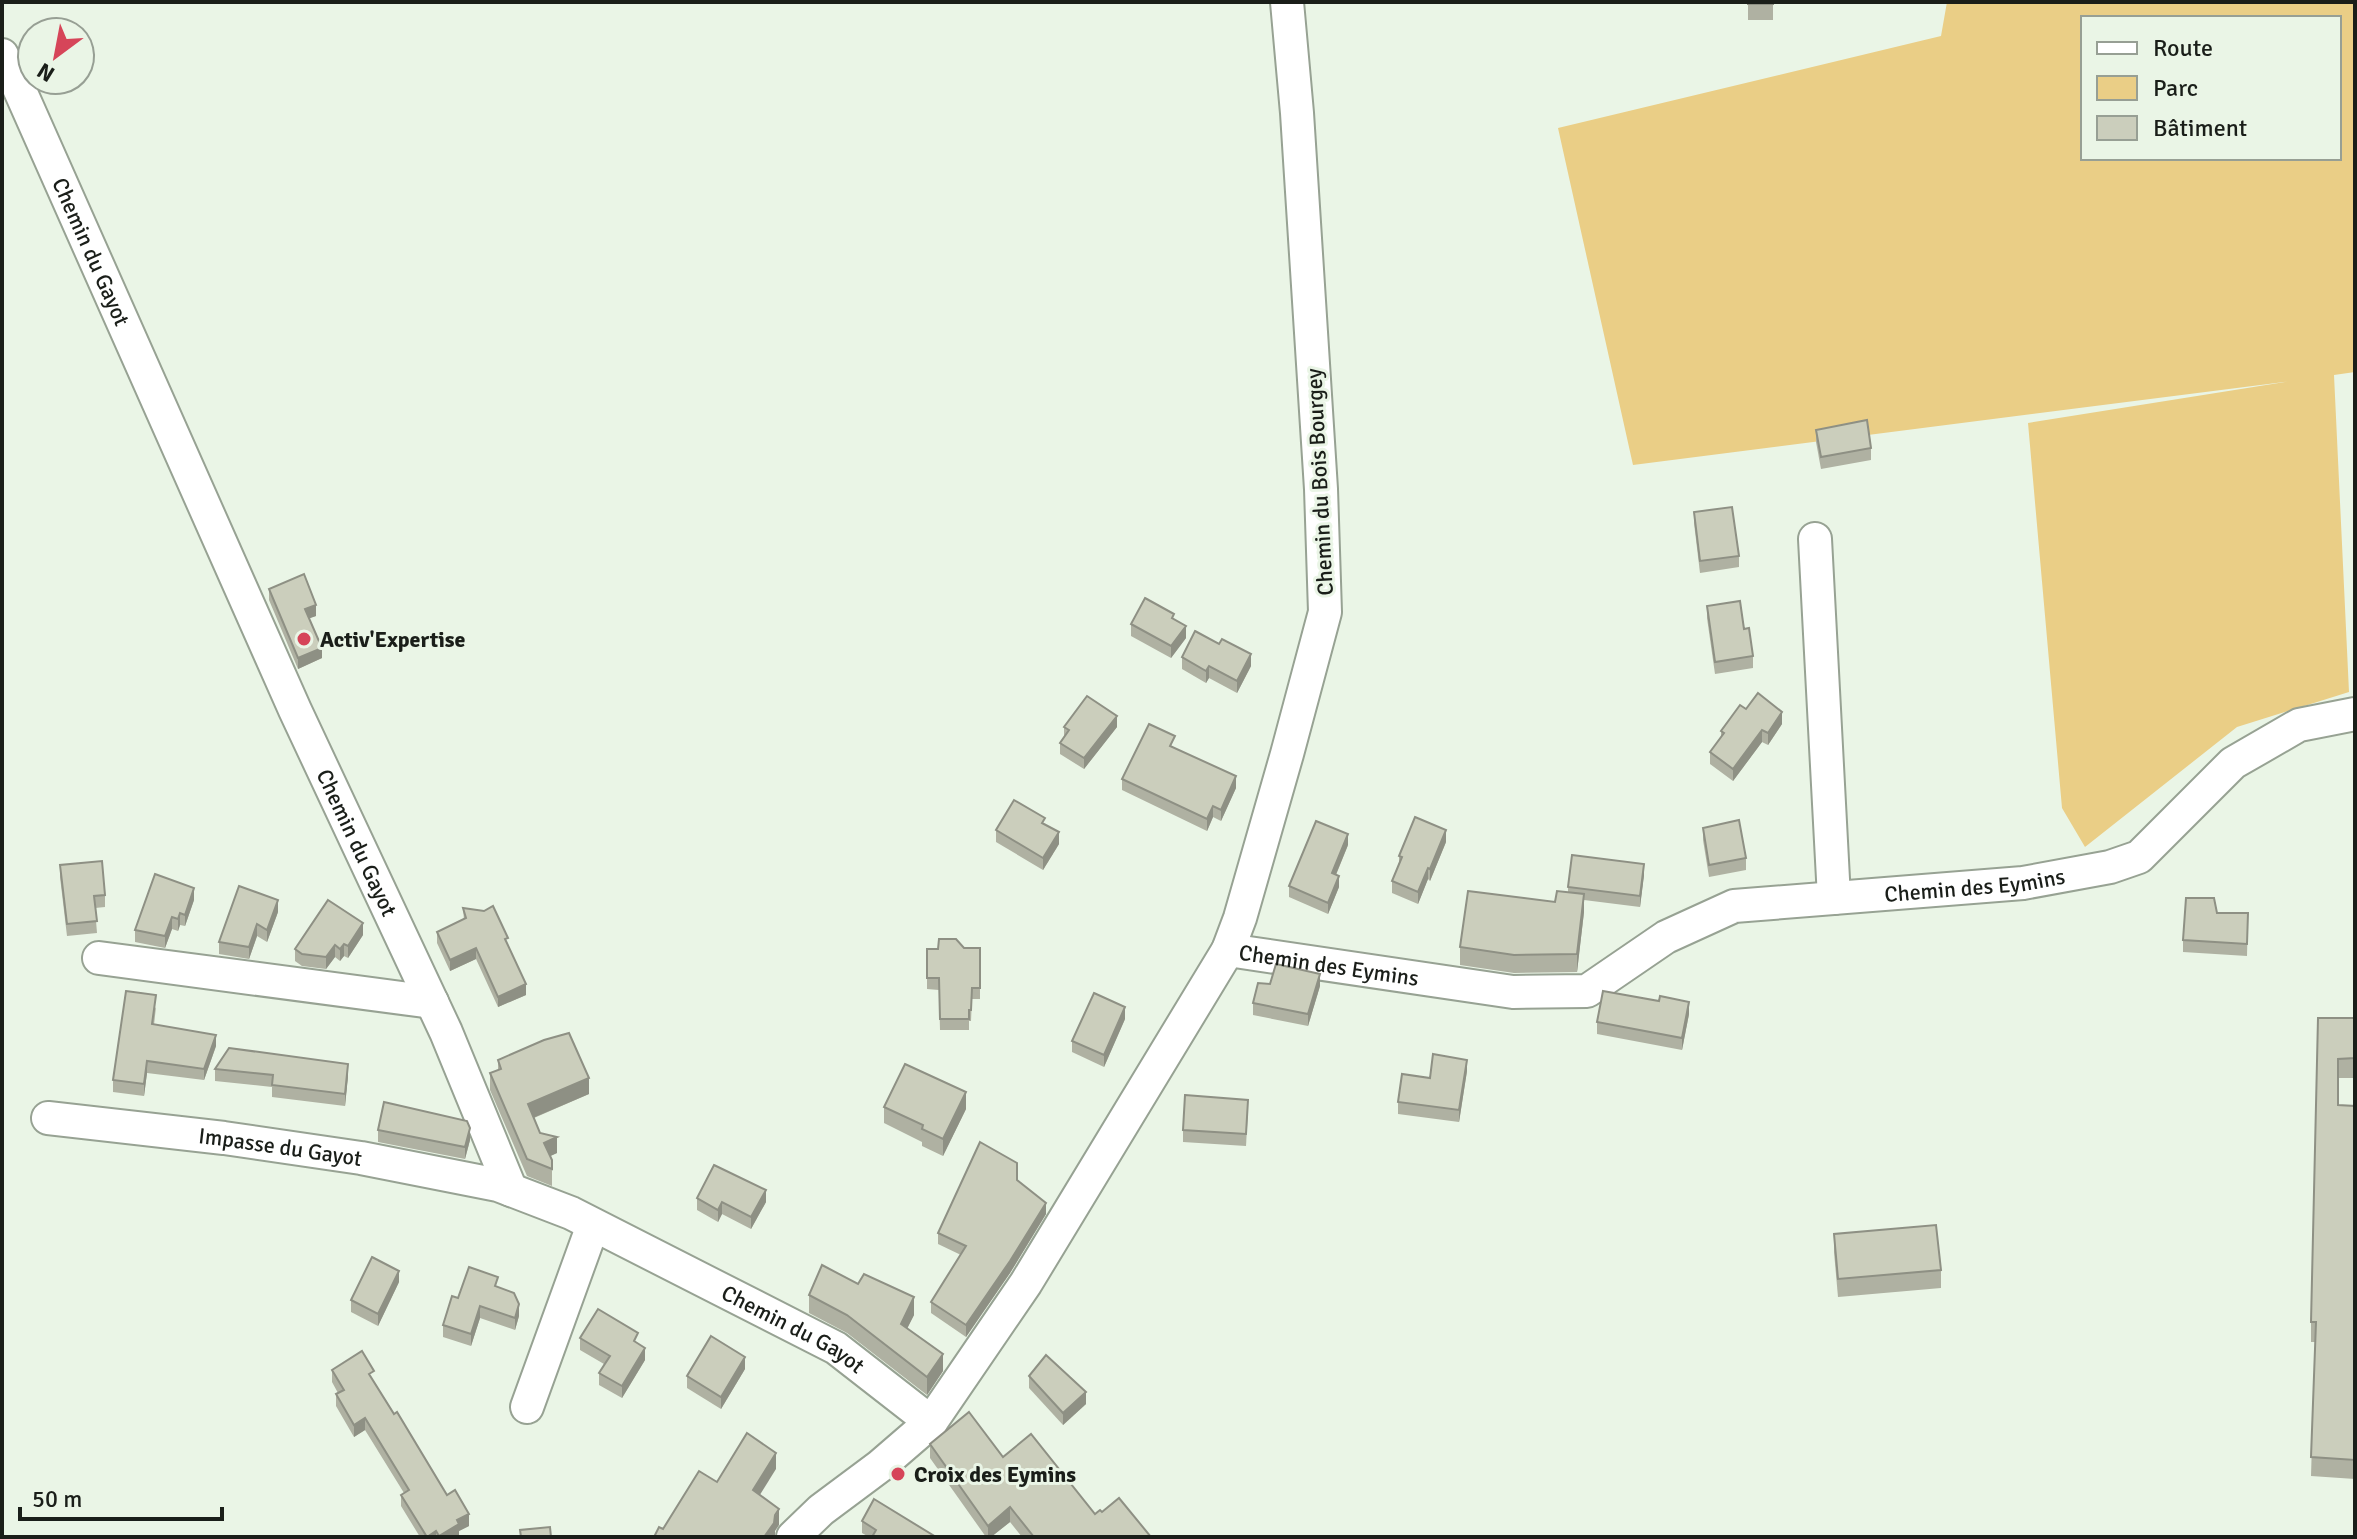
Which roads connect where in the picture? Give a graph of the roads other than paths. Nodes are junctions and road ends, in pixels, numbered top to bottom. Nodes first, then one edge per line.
1 (1287, 2) edge
2 (2, 55) edge
3 (1815, 539) dead end
4 (2355, 714) edge
5 (1834, 898) junction
6 (1228, 950) junction
7 (99, 958) dead end
8 (432, 1002) junction
9 (48, 1118) dead end
10 (511, 1190) junction
11 (593, 1225) junction
12 (527, 1407) dead end
13 (931, 1422) junction
14 (793, 1537) edge

1 - 6 street, Chemin du Bois Bourgey
2 - 8 street, Chemin du Gayot
3 - 5 street
4 - 5 street, Chemin des Eymins
5 - 6 street, Chemin des Eymins
6 - 13 street, Chemin des Eymins
7 - 8 street
8 - 10 street, Chemin du Gayot
9 - 10 street, Impasse du Gayot
10 - 11 street, Chemin du Gayot
11 - 12 street
11 - 13 street, Chemin du Gayot
13 - 14 street, Chemin des Eymins

